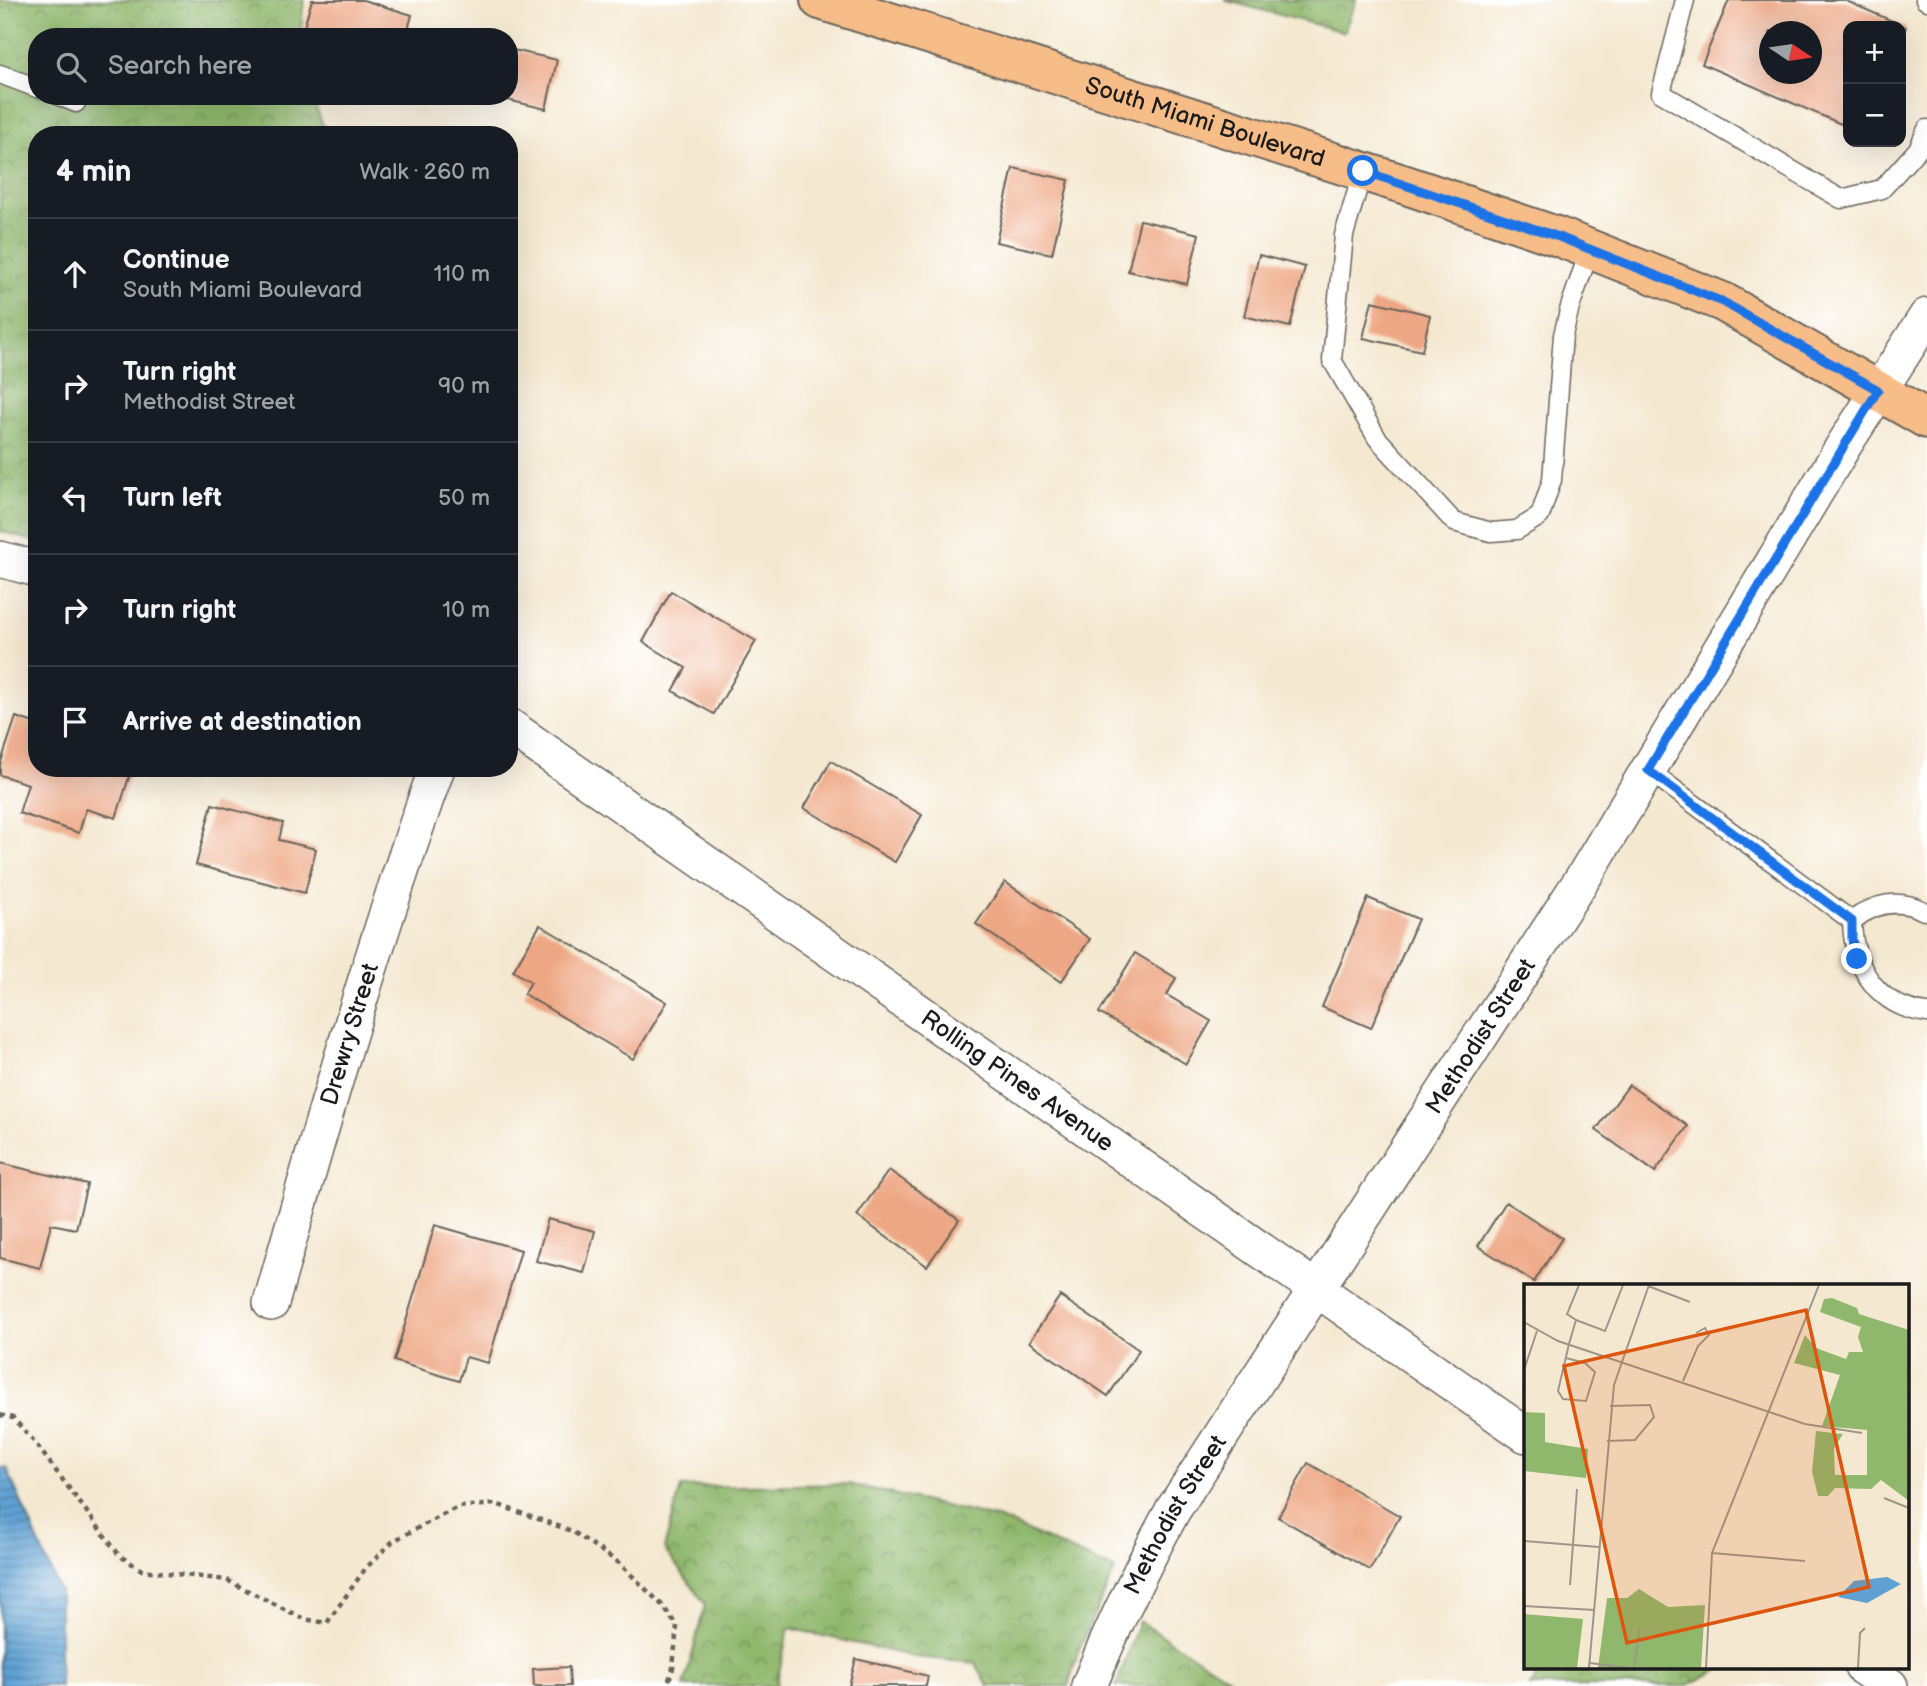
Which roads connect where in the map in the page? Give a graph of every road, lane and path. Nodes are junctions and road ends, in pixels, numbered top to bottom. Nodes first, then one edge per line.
1 (820, 0) edge
2 (1685, 0) edge
3 (0, 74) edge
4 (28, 85) edge
5 (1927, 129) edge
6 (1363, 171) junction
7 (1590, 249) junction
8 (1927, 316) edge
9 (1878, 390) junction
10 (1927, 419) edge
11 (0, 559) edge
12 (28, 567) edge
13 (518, 732) edge
14 (1648, 770) junction
15 (434, 777) edge
16 (1924, 911) dead end
17 (1852, 921) junction
18 (1927, 1013) edge
19 (1315, 1289) junction
20 (271, 1303) dead end
21 (0, 1415) edge
22 (1524, 1434) edge
23 (1863, 1668) edge
24 (667, 1686) edge
25 (1089, 1686) edge
26 (1890, 1686) edge

1 - 6 main road, South Miami Boulevard
2 - 5 lane
3 - 4 lane
6 - 7 main road, South Miami Boulevard
6 - 7 lane
7 - 9 main road, South Miami Boulevard
8 - 9 street, Methodist Street
9 - 10 main road, South Miami Boulevard
9 - 14 street, Methodist Street
11 - 12 street
13 - 19 street, Rolling Pines Avenue
14 - 17 lane
14 - 19 street, Methodist Street
15 - 20 street, Drewry Street
16 - 17 lane
17 - 18 lane
19 - 22 street, Rolling Pines Avenue
19 - 25 street, Methodist Street
21 - 24 path
23 - 26 street

